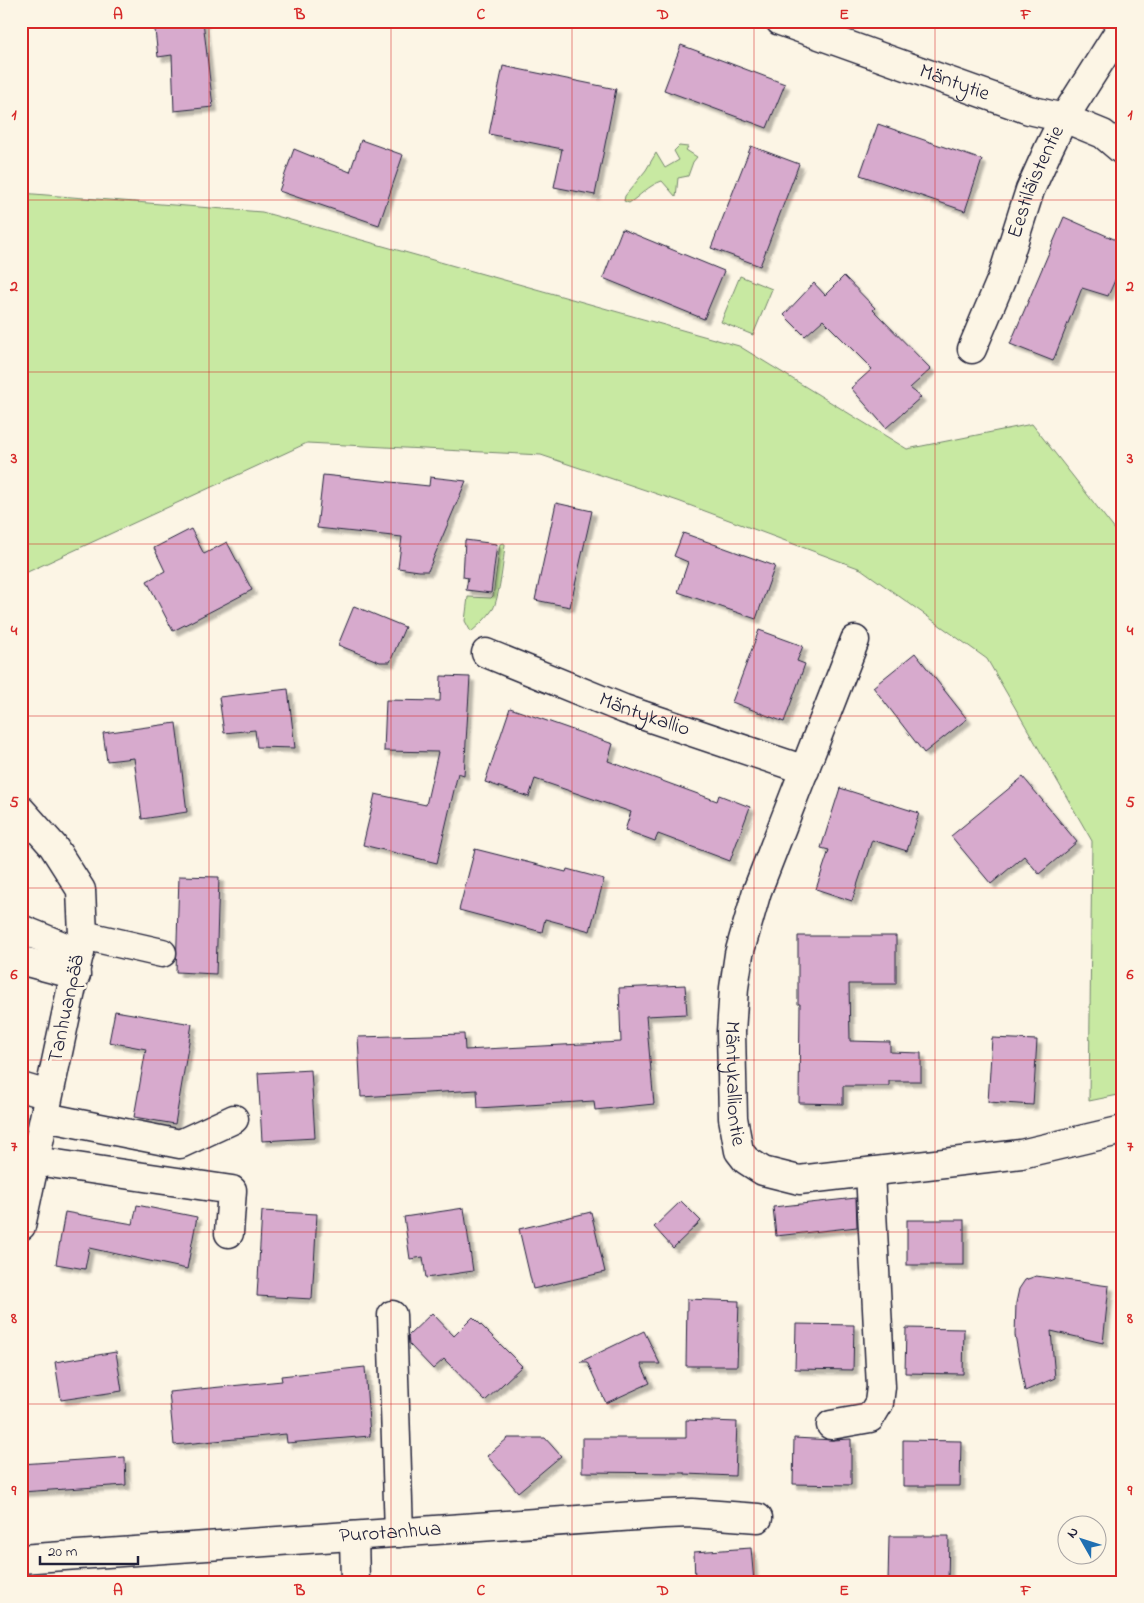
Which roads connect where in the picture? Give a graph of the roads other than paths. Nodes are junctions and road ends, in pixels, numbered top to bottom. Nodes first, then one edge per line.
1 (780, 21) edge
2 (1123, 25) edge
3 (1064, 118) junction
4 (1123, 152) edge
5 (972, 350) dead end
6 (854, 640) dead end
7 (486, 653) dead end
8 (805, 770) junction
9 (21, 810) edge
10 (21, 929) edge
11 (162, 953) dead end
12 (80, 954) junction
13 (27, 962) dead end
14 (21, 1087) edge
15 (47, 1106) junction
16 (234, 1119) dead end
17 (1123, 1130) edge
18 (36, 1161) junction
19 (870, 1172) junction
20 (21, 1226) edge
21 (229, 1233) dead end
22 (392, 1316) dead end
23 (831, 1425) dead end
24 (758, 1518) dead end
25 (399, 1533) junction
26 (354, 1536) junction
27 (37, 1566) edge
28 (356, 1582) edge

1 - 3 street, Mäntytie
2 - 3 street, Eestiläistentie
3 - 4 street, Mäntytie
3 - 5 street, Eestiläistentie
6 - 8 street, Mäntykalliontie
7 - 8 street, Mäntykallio
8 - 19 street, Mäntykalliontie
9 - 12 street, Tanhuanpää
10 - 12 street
11 - 12 street
12 - 13 street
12 - 15 street, Tanhuanpää
14 - 15 street
15 - 16 street
15 - 18 street, Tanhuanpää
17 - 19 street, Mäntykalliontie
18 - 20 street, Tanhuanpää
18 - 21 street
19 - 23 street
22 - 25 street
24 - 25 street, Purotanhua
25 - 26 street, Purotanhua
26 - 27 street, Purotanhua
26 - 28 street

